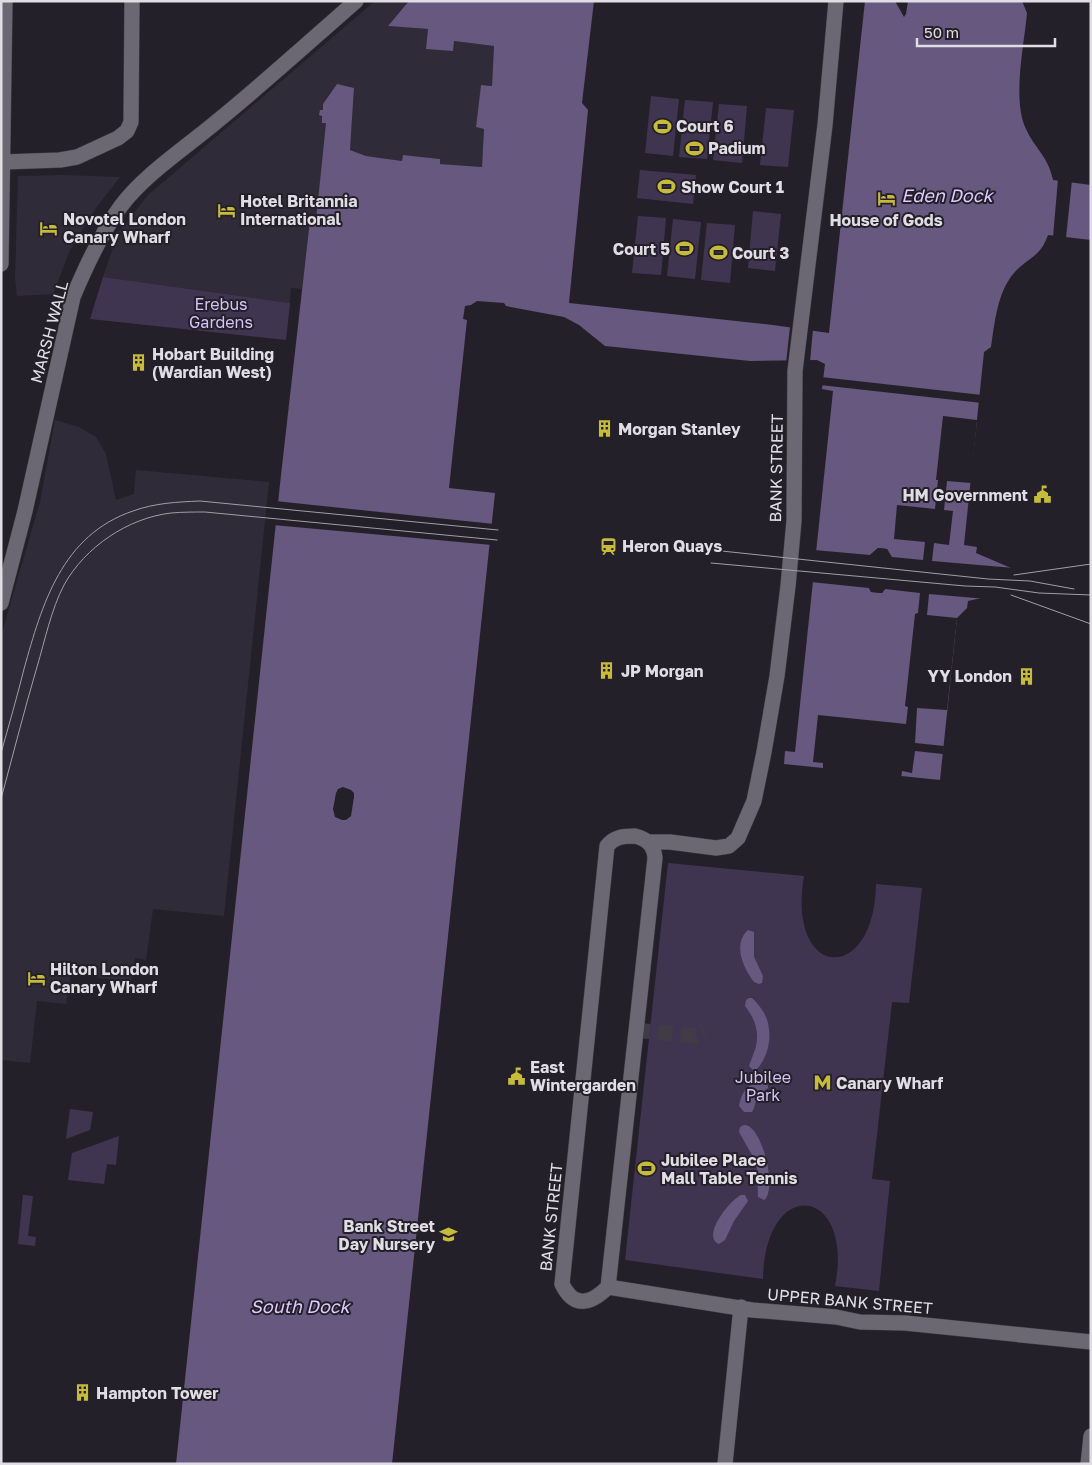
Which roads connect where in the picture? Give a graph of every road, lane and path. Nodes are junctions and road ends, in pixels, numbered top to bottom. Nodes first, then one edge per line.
1 (5, 1) edge
2 (132, 1) edge
3 (356, 1) edge
4 (836, 1) edge
5 (3, 162) junction
6 (1, 264) edge
7 (1, 604) edge
8 (650, 842) junction
9 (608, 1287) junction
10 (741, 1307) junction
11 (1091, 1342) edge
12 (1091, 1436) edge
13 (724, 1464) edge
14 (1088, 1464) edge

1 - 5 street
2 - 5 street
3 - 7 street, MARSH WALL
4 - 8 street, BANK STREET
5 - 6 street
8 - 9 street
8 - 9 street, BANK STREET
9 - 10 street, UPPER BANK STREET
10 - 11 street, UPPER BANK STREET
10 - 13 street
12 - 14 street

